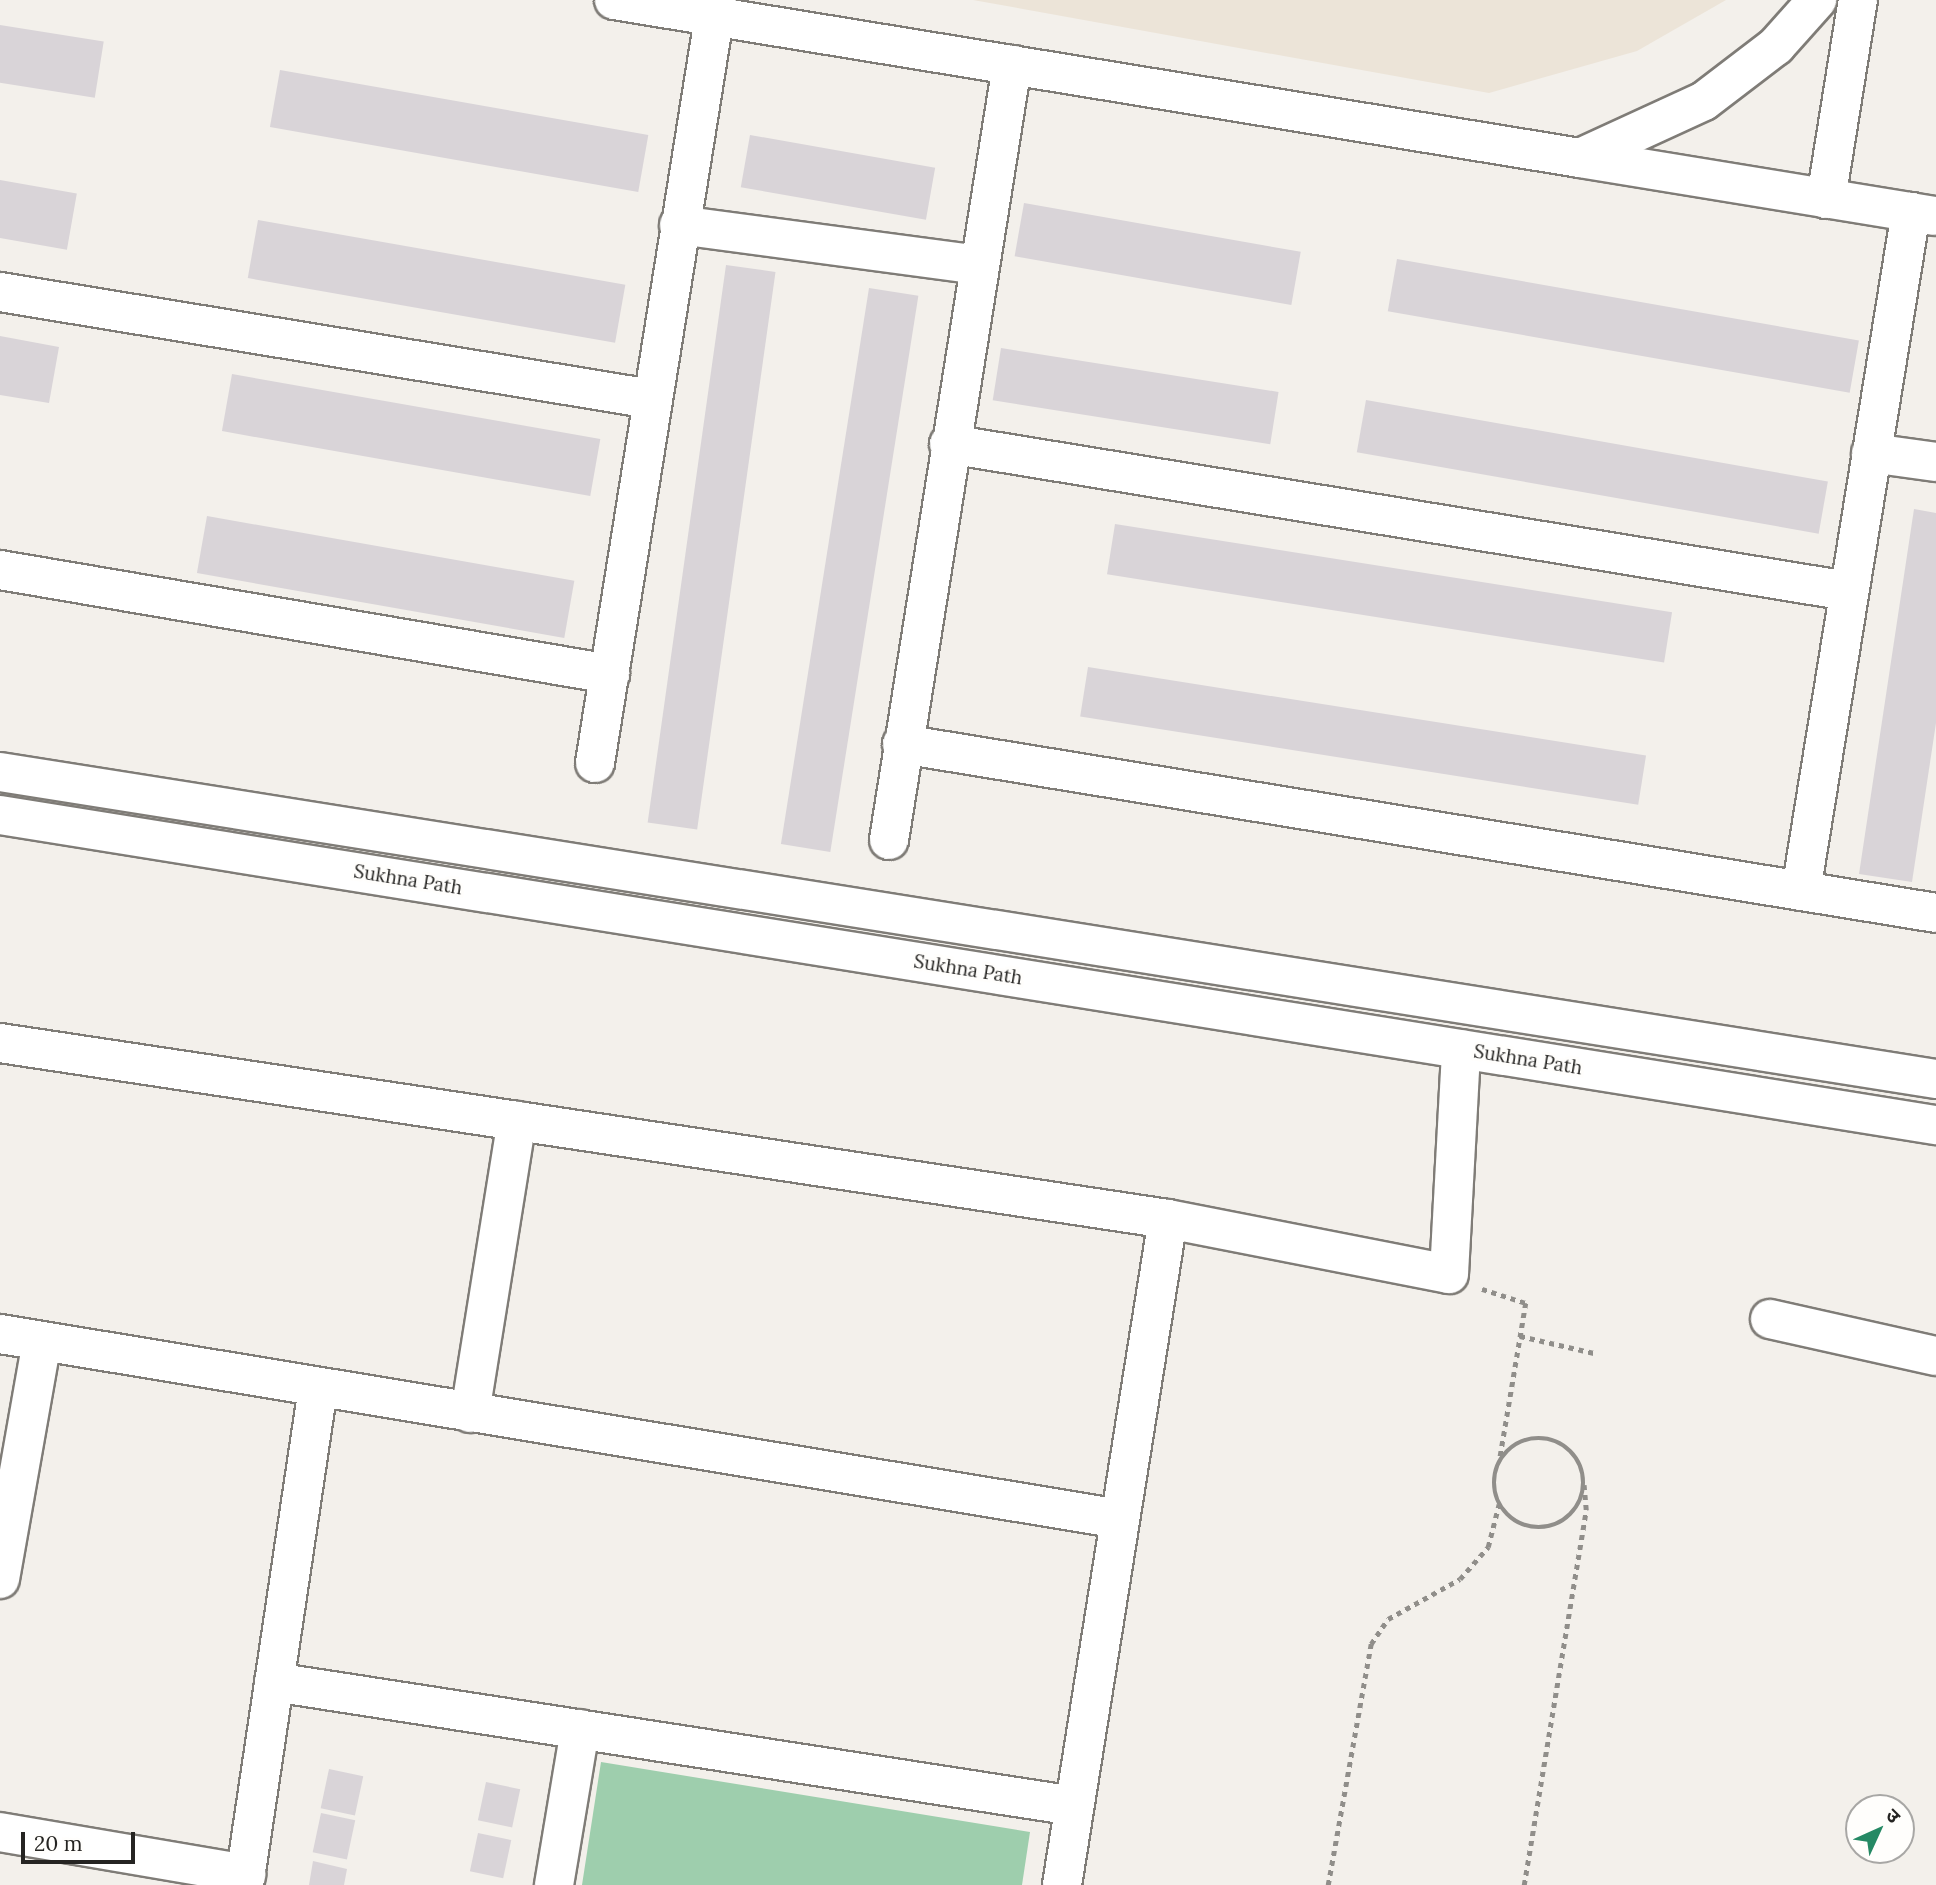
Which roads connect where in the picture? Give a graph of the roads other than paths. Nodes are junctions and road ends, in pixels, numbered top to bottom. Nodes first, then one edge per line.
1 (614, 0) edge
2 (1817, 0) edge
3 (1858, 0) edge
4 (715, 8) edge
5 (1012, 65) junction
6 (1580, 158) junction
7 (1826, 199) junction
8 (1923, 214) edge
9 (680, 225) junction
10 (978, 264) junction
11 (0, 292) edge
12 (651, 399) junction
13 (949, 444) junction
14 (1871, 453) junction
15 (1936, 462) edge
16 (0, 570) edge
17 (1848, 591) junction
18 (610, 674) junction
19 (902, 744) junction
20 (595, 763) dead end
21 (0, 772) edge
22 (0, 815) edge
23 (889, 840) dead end
24 (1801, 891) junction
25 (1936, 913) edge
26 (0, 1043) edge
27 (1461, 1049) junction
28 (1936, 1079) edge
29 (517, 1121) junction
30 (1936, 1125) edge
31 (1168, 1219) junction
32 (1770, 1319) dead end
33 (0, 1334) edge
34 (42, 1342) junction
35 (1936, 1356) edge
36 (318, 1388) junction
37 (470, 1413) junction
38 (1120, 1519) junction
39 (0, 1579) edge
40 (275, 1682) junction
41 (580, 1729) junction
42 (1074, 1806) junction
43 (0, 1832) edge
44 (245, 1879) edge
45 (554, 1885) edge
46 (1062, 1885) edge

1 - 4 street
2 - 6 street
3 - 7 street
4 - 5 street
4 - 9 street
5 - 6 street
5 - 10 street
6 - 7 street
7 - 8 street
8 - 14 street
9 - 10 street
9 - 12 street
10 - 13 street
11 - 12 street
12 - 18 street
13 - 17 street
13 - 19 street
14 - 15 street
14 - 17 street
16 - 18 street
17 - 24 street
18 - 20 street
19 - 23 street
19 - 24 street
21 - 28 street
22 - 27 street, Sukhna Path
24 - 25 street
26 - 29 street
27 - 30 street, Sukhna Path
27 - 31 street
29 - 31 street
29 - 37 street
31 - 38 street
32 - 35 street
33 - 34 street
34 - 36 street
34 - 39 street
36 - 37 street
36 - 40 street
37 - 38 street
38 - 42 street
40 - 41 street
40 - 44 street
41 - 42 street
41 - 45 street
42 - 46 street
43 - 44 street

